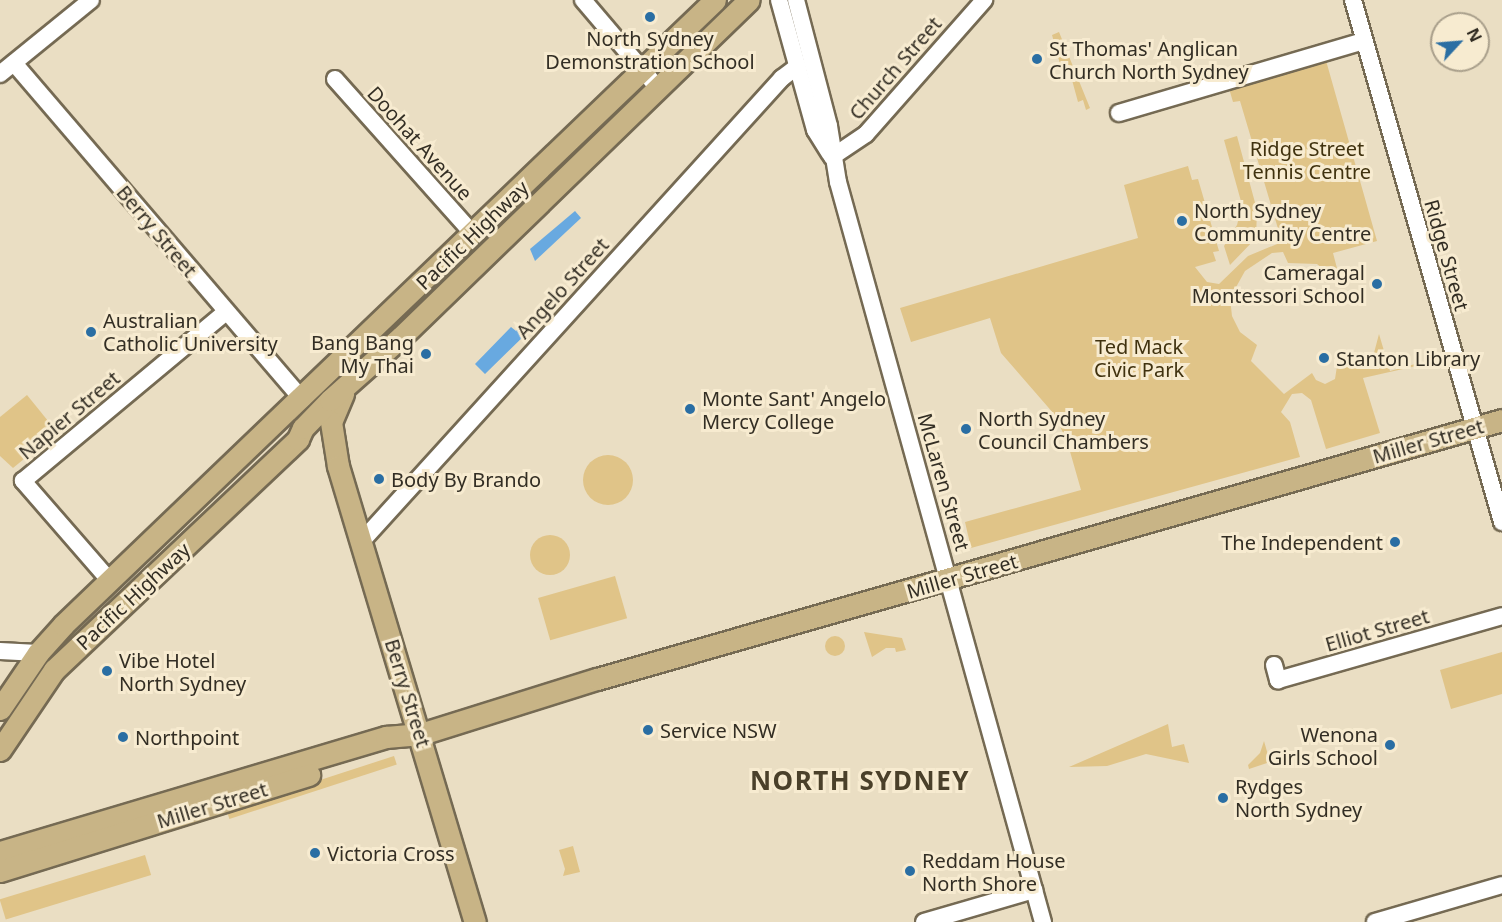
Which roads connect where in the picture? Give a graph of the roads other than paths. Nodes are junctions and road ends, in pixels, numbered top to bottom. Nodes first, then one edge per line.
1 (91, 0) edge
2 (583, 0) edge
3 (715, 0) edge
4 (749, 0) edge
5 (779, 0) edge
6 (796, 0) edge
7 (984, 0) edge
8 (1353, 0) edge
9 (1364, 41) junction
10 (14, 63) junction
11 (798, 66) junction
12 (643, 70) junction
13 (0, 74) edge
14 (335, 79) dead end
15 (657, 87) junction
16 (1119, 113) dead end
17 (832, 157) junction
18 (473, 234) junction
19 (226, 312) junction
20 (349, 384) junction
21 (302, 399) junction
22 (1502, 420) edge
23 (1475, 427) junction
24 (303, 428) junction
25 (338, 466) junction
26 (228, 469) junction
27 (1502, 522) edge
28 (361, 542) junction
29 (950, 579) junction
30 (110, 581) junction
31 (1502, 616) edge
32 (0, 651) edge
33 (38, 653) junction
34 (1274, 665) dead end
35 (0, 709) edge
36 (421, 734) junction
37 (0, 750) edge
38 (0, 852) edge
39 (0, 871) edge
40 (1502, 885) edge
41 (1034, 890) junction
42 (475, 922) edge
43 (924, 922) edge
44 (1043, 922) edge
45 (1375, 922) edge

1 - 10 street
2 - 12 street
3 - 12 main road, Pacific Highway
4 - 15 main road, Pacific Highway
5 - 11 street, McLaren Street
6 - 17 street, McLaren Street
7 - 17 street, Church Street
8 - 9 street, Ridge Street
9 - 16 street
9 - 23 street, Ridge Street
10 - 13 street
10 - 19 street, Berry Street
11 - 17 street, McLaren Street
11 - 28 street, Angelo Street
12 - 15 street
12 - 18 main road, Pacific Highway
14 - 18 street, Doohat Avenue
15 - 20 main road, Pacific Highway
17 - 29 street, McLaren Street
18 - 21 main road, Pacific Highway
19 - 21 street, Berry Street
19 - 30 street, Napier Street
20 - 24 main road, Pacific Highway
20 - 25 main road, Berry Street
21 - 26 main road, Pacific Highway
22 - 23 main road, Miller Street
23 - 27 street, Ridge Street
23 - 29 main road, Miller Street
24 - 25 main road, Berry Street
24 - 26 main road, Pacific Highway
24 - 37 main road, Pacific Highway
25 - 28 main road, Berry Street
26 - 30 main road, Pacific Highway
28 - 36 main road, Berry Street
29 - 36 main road, Miller Street
29 - 41 street, McLaren Street
30 - 33 main road, Pacific Highway
31 - 34 street, Elliot Street
32 - 33 street
33 - 35 main road, Pacific Highway
36 - 38 main road, Miller Street
36 - 39 main road, Miller Street
36 - 42 main road, Berry Street
40 - 45 street
41 - 43 street
41 - 44 street, McLaren Street

